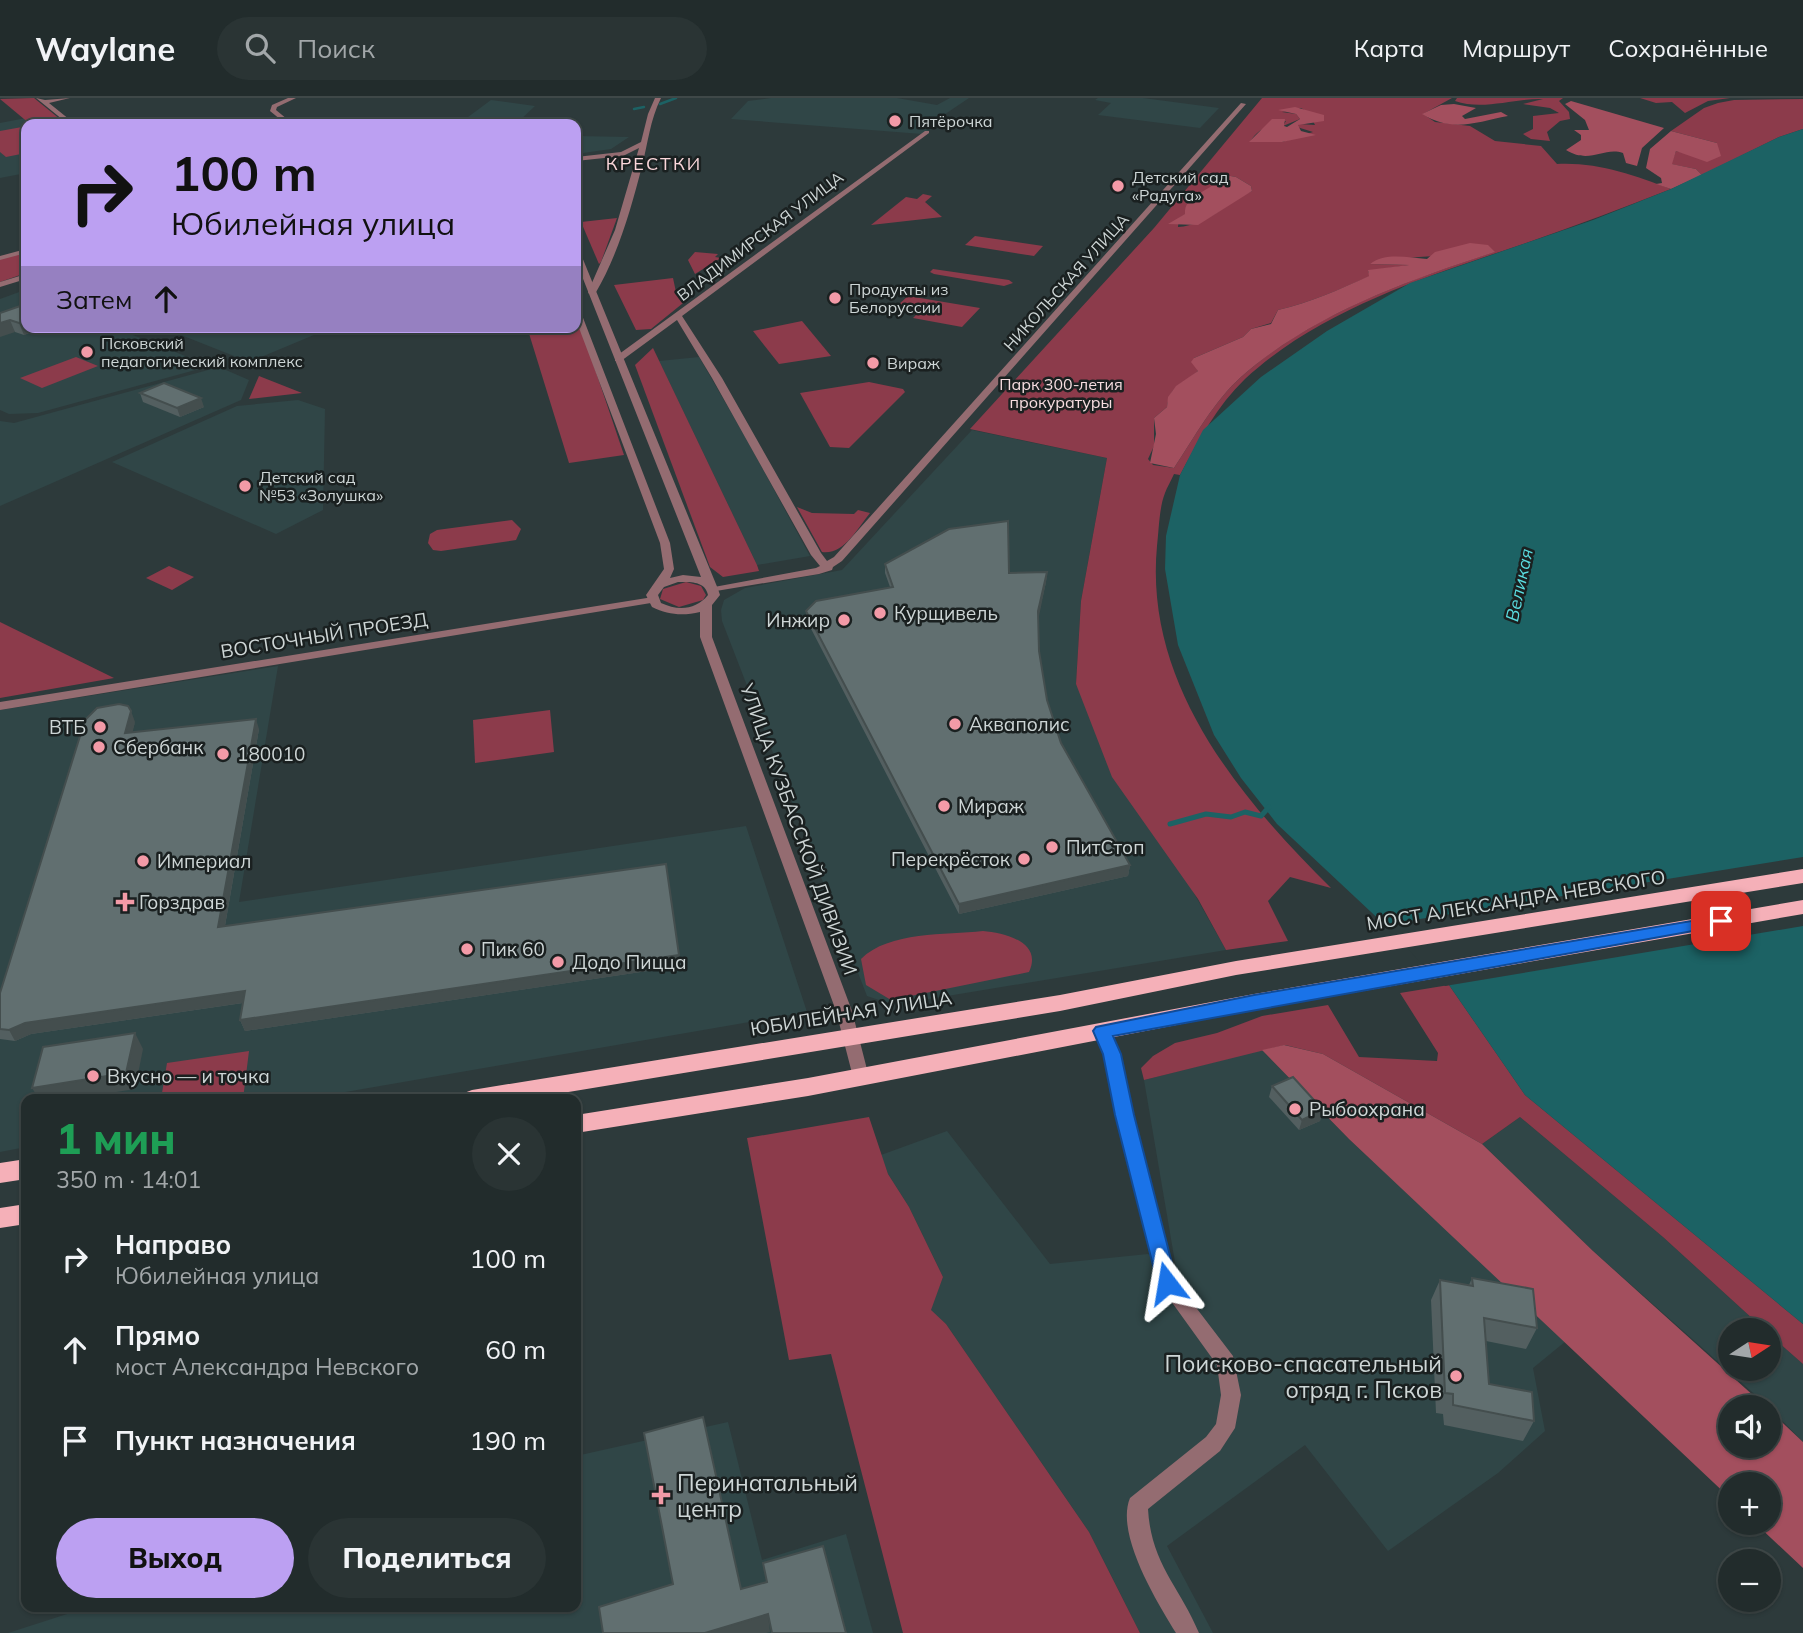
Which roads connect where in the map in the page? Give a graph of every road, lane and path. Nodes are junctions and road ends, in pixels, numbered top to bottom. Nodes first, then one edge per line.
1 (67, 98) edge
2 (293, 98) edge
3 (658, 98) edge
4 (41, 100) edge
5 (1242, 104) dead end
6 (66, 119) edge
7 (283, 119) edge
8 (927, 132) dead end
9 (642, 144) junction
10 (623, 154) junction
11 (639, 156) junction
12 (581, 158) edge
13 (581, 165) edge
14 (21, 252) edge
15 (0, 258) edge
16 (581, 264) edge
17 (21, 278) edge
18 (0, 285) edge
19 (592, 292) junction
20 (679, 317) junction
21 (581, 323) edge
22 (618, 359) junction
23 (828, 568) junction
24 (660, 585) junction
25 (711, 587) junction
26 (653, 600) junction
27 (706, 605) junction
28 (676, 611) junction
29 (706, 637) junction
30 (0, 706) edge
31 (1803, 876) edge
32 (1803, 907) edge
33 (1236, 968) joint
34 (1102, 1031) junction
35 (852, 1038) junction
36 (861, 1077) junction
37 (503, 1094) edge
38 (581, 1123) edge
39 (21, 1170) edge
40 (0, 1173) edge
41 (21, 1215) edge
42 (0, 1219) edge
43 (1188, 1633) edge

1 - 4 street
2 - 7 street
3 - 9 street
4 - 6 street
5 - 23 street, НИКОЛЬСКАЯ УЛИЦА
8 - 20 street, ВЛАДИМИРСКАЯ УЛИЦА
9 - 10 street
9 - 11 street
10 - 11 street
10 - 12 street
11 - 13 street
11 - 19 street
14 - 15 street
16 - 19 street
17 - 18 street
19 - 22 street
20 - 22 street
20 - 23 street, ВЛАДИМИРСКАЯ УЛИЦА
21 - 24 street
22 - 25 street
23 - 25 street
24 - 25 street
24 - 26 street
25 - 27 street, УЛИЦА КУЗБАССКОЙ ДИВИЗИИ
26 - 28 street, УЛИЦА КУЗБАССКОЙ ДИВИЗИИ
26 - 30 street, ВОСТОЧНЫЙ ПРОЕЗД
27 - 28 street
27 - 29 street, УЛИЦА КУЗБАССКОЙ ДИВИЗИИ
28 - 29 street, УЛИЦА КУЗБАССКОЙ ДИВИЗИИ
29 - 35 street, УЛИЦА КУЗБАССКОЙ ДИВИЗИИ
31 - 33 highway, МОСТ АЛЕКСАНДРА НЕВСКОГО
32 - 34 highway
33 - 35 highway, ЮБИЛЕЙНАЯ УЛИЦА
34 - 36 highway
34 - 43 street
35 - 36 street, УЛИЦА КУЗБАССКОЙ ДИВИЗИИ
35 - 37 highway, ЮБИЛЕЙНАЯ УЛИЦА
36 - 38 highway
39 - 40 highway
41 - 42 highway

